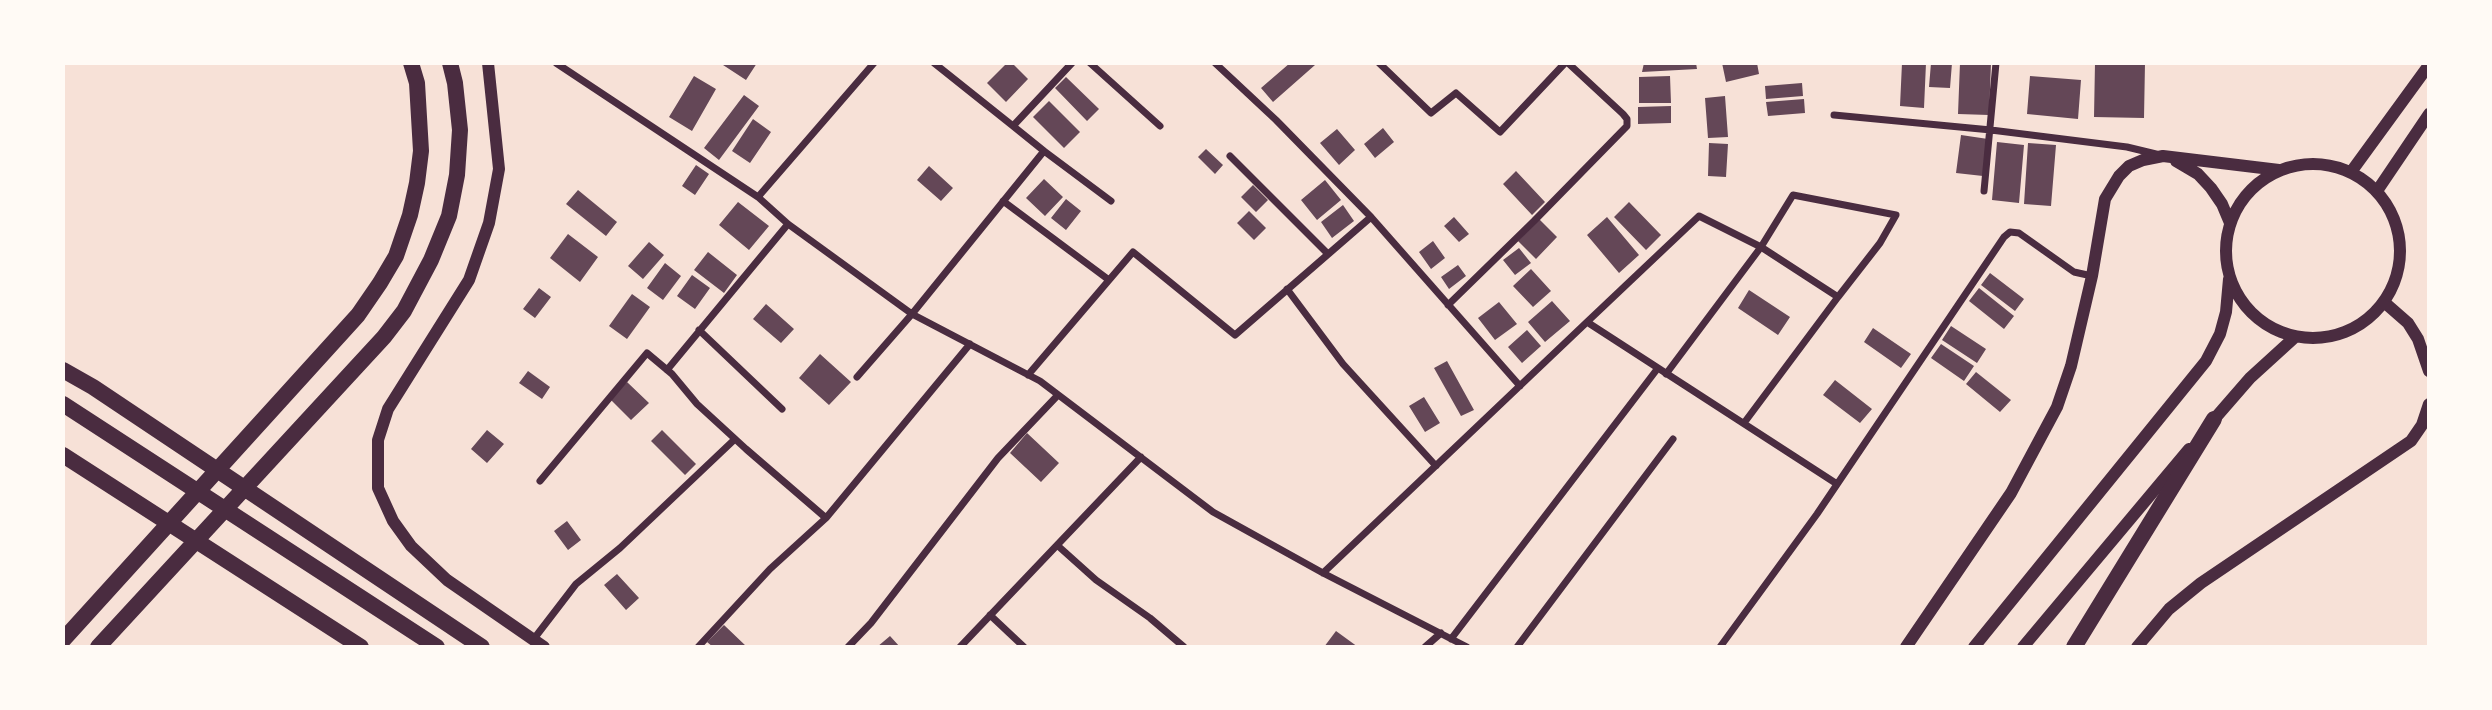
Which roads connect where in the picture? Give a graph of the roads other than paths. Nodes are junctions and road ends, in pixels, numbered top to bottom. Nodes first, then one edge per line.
1 (411, 63) edge
2 (450, 63) edge
3 (488, 63) edge
4 (556, 63) edge
5 (874, 63) edge
6 (934, 63) edge
7 (1090, 63) edge
8 (1215, 63) edge
9 (1379, 63) edge
10 (1566, 63) edge
11 (1996, 63) edge
12 (1070, 64) edge
13 (2429, 65) edge
14 (2429, 114) edge
15 (1834, 115) dead end
16 (1013, 126) junction
17 (1160, 126) dead end
18 (1991, 130) junction
19 (1044, 151) junction
20 (1230, 156) dead end
21 (2163, 156) junction
22 (2279, 170) junction
23 (2351, 172) junction
24 (1984, 191) dead end
25 (2376, 191) junction
26 (758, 197) junction
27 (1003, 201) junction
28 (1111, 201) dead end
29 (1371, 217) junction
30 (2230, 223) junction
31 (788, 224) junction
32 (1761, 247) junction
33 (1328, 254) junction
34 (2092, 276) junction
35 (2230, 279) junction
36 (1109, 280) junction
37 (1287, 289) junction
38 (1838, 297) junction
39 (2384, 302) junction
40 (1448, 305) junction
41 (912, 313) junction
42 (1587, 322) junction
43 (699, 330) junction
44 (2295, 337) junction
45 (970, 344) junction
46 (1658, 368) junction
47 (63, 370) edge
48 (667, 370) junction
49 (2429, 371) edge
50 (1666, 374) junction
51 (1028, 375) junction
52 (857, 377) dead end
53 (1520, 386) junction
54 (1058, 395) junction
55 (63, 404) edge
56 (2429, 404) edge
57 (782, 409) dead end
58 (2214, 419) junction
59 (1744, 423) junction
60 (735, 439) junction
61 (1673, 439) dead end
62 (63, 455) edge
63 (1140, 457) junction
64 (1436, 466) junction
65 (540, 481) dead end
66 (1837, 484) junction
67 (826, 518) junction
68 (1057, 545) junction
69 (1323, 573) junction
70 (990, 615) junction
71 (1441, 633) junction
72 (1451, 639) junction
73 (63, 640) edge
74 (102, 642) edge
75 (538, 644) edge
76 (361, 647) edge
77 (437, 647) edge
78 (482, 647) edge
79 (698, 647) edge
80 (848, 647) edge
81 (960, 647) edge
82 (1024, 647) edge
83 (1184, 647) edge
84 (1425, 647) edge
85 (1467, 647) edge
86 (1517, 647) edge
87 (1720, 647) edge
88 (1906, 647) edge
89 (1974, 647) edge
90 (2023, 647) edge
91 (2074, 647) edge
92 (2137, 647) edge

1 - 73 highway
2 - 74 highway
3 - 75 main road
4 - 26 street
5 - 26 street
6 - 16 street
7 - 17 street
8 - 29 street
9 - 10 street
10 - 40 street
11 - 18 street
12 - 16 street
13 - 23 main road
14 - 25 main road
15 - 18 street
16 - 19 street
18 - 21 street
18 - 24 street
19 - 27 street
19 - 28 street
20 - 33 street
21 - 22 main road
21 - 30 main road
21 - 34 main road
22 - 23 main road
22 - 30 main road
23 - 25 main road
25 - 39 main road
26 - 31 street
27 - 36 street
27 - 41 street
29 - 33 street
29 - 40 street
30 - 35 main road
31 - 41 street
31 - 43 street
32 - 38 street
32 - 38 street
32 - 42 street
32 - 50 street
33 - 37 street
34 - 66 street
34 - 88 main road
35 - 44 main road
35 - 89 main road
36 - 37 street
36 - 51 street
37 - 64 street
38 - 59 street
39 - 44 main road
39 - 49 main road
40 - 53 street
41 - 45 street
41 - 52 street
42 - 46 street
42 - 53 street
43 - 48 street
43 - 57 street
44 - 58 main road
45 - 51 street
45 - 67 street
46 - 50 street
46 - 72 street
47 - 78 highway
48 - 60 street
48 - 65 street
50 - 59 street
51 - 54 street
53 - 64 street
54 - 63 street
54 - 80 street
55 - 77 highway
56 - 92 main road
58 - 90 main road
58 - 91 highway
59 - 66 street
60 - 67 street
60 - 75 street
61 - 86 street
62 - 76 highway
63 - 68 street
63 - 69 street
64 - 69 street
66 - 87 street
67 - 79 street
68 - 70 street
68 - 83 street
69 - 71 street
70 - 81 street
70 - 82 street
71 - 72 street
71 - 84 street
72 - 85 street

